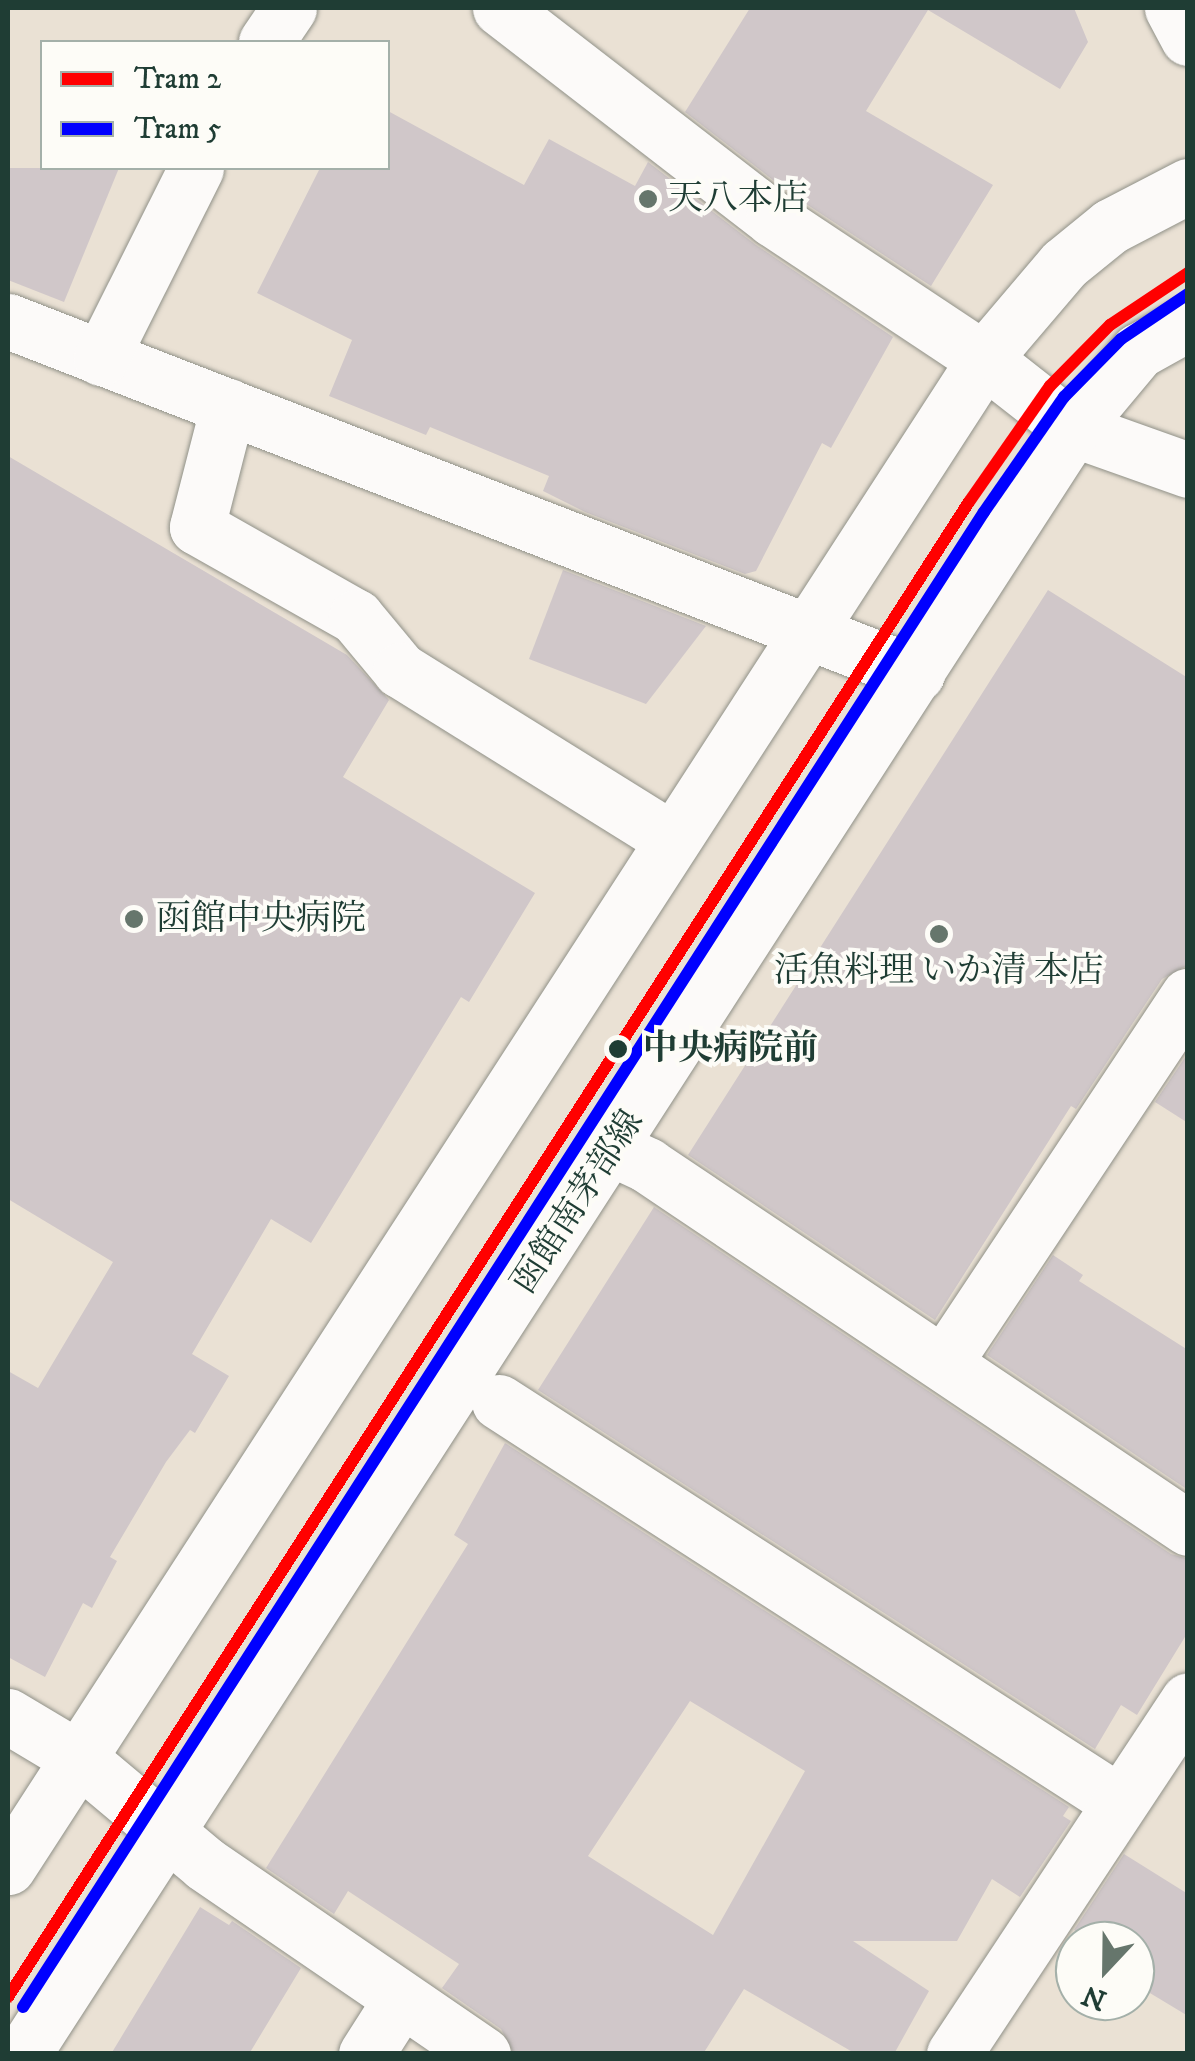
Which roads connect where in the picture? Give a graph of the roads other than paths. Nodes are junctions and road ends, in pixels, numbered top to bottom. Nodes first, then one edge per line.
1 (289, 8) edge
2 (500, 8) edge
3 (1172, 8) edge
4 (1188, 38) edge
5 (267, 40) edge
6 (195, 170) edge
7 (1188, 186) edge
8 (8, 321) edge
9 (1188, 322) edge
10 (101, 358) junction
11 (985, 360) junction
12 (228, 406) junction
13 (1073, 429) junction
14 (1188, 470) edge
15 (809, 630) junction
16 (917, 674) junction
17 (671, 839) junction
18 (1188, 996) edge
19 (612, 1148) junction
20 (944, 1363) junction
21 (499, 1402) dead end
22 (1188, 1528) edge
23 (1188, 1700) edge
24 (8, 1716) edge
25 (80, 1759) junction
26 (1119, 1802) junction
27 (166, 1832) junction
28 (8, 1867) edge
29 (401, 1998) junction
30 (23, 2054) edge
31 (366, 2054) edge
32 (483, 2054) edge
33 (954, 2054) edge

1 - 5 street
2 - 11 street
3 - 4 street
6 - 10 street
7 - 11 street
8 - 10 street
9 - 13 street, 函館南茅部線
10 - 12 street
11 - 13 street
11 - 15 street
12 - 15 street
12 - 17 street
13 - 14 street
13 - 16 street, 函館南茅部線
15 - 16 street
15 - 17 street
16 - 19 street, 函館南茅部線
17 - 25 street
18 - 20 street
19 - 20 street
19 - 27 street, 函館南茅部線
20 - 22 street
21 - 26 street
23 - 26 street
24 - 25 street
25 - 27 street
25 - 28 street
26 - 33 street
27 - 29 street
27 - 30 street, 函館南茅部線
29 - 31 street
29 - 32 street

